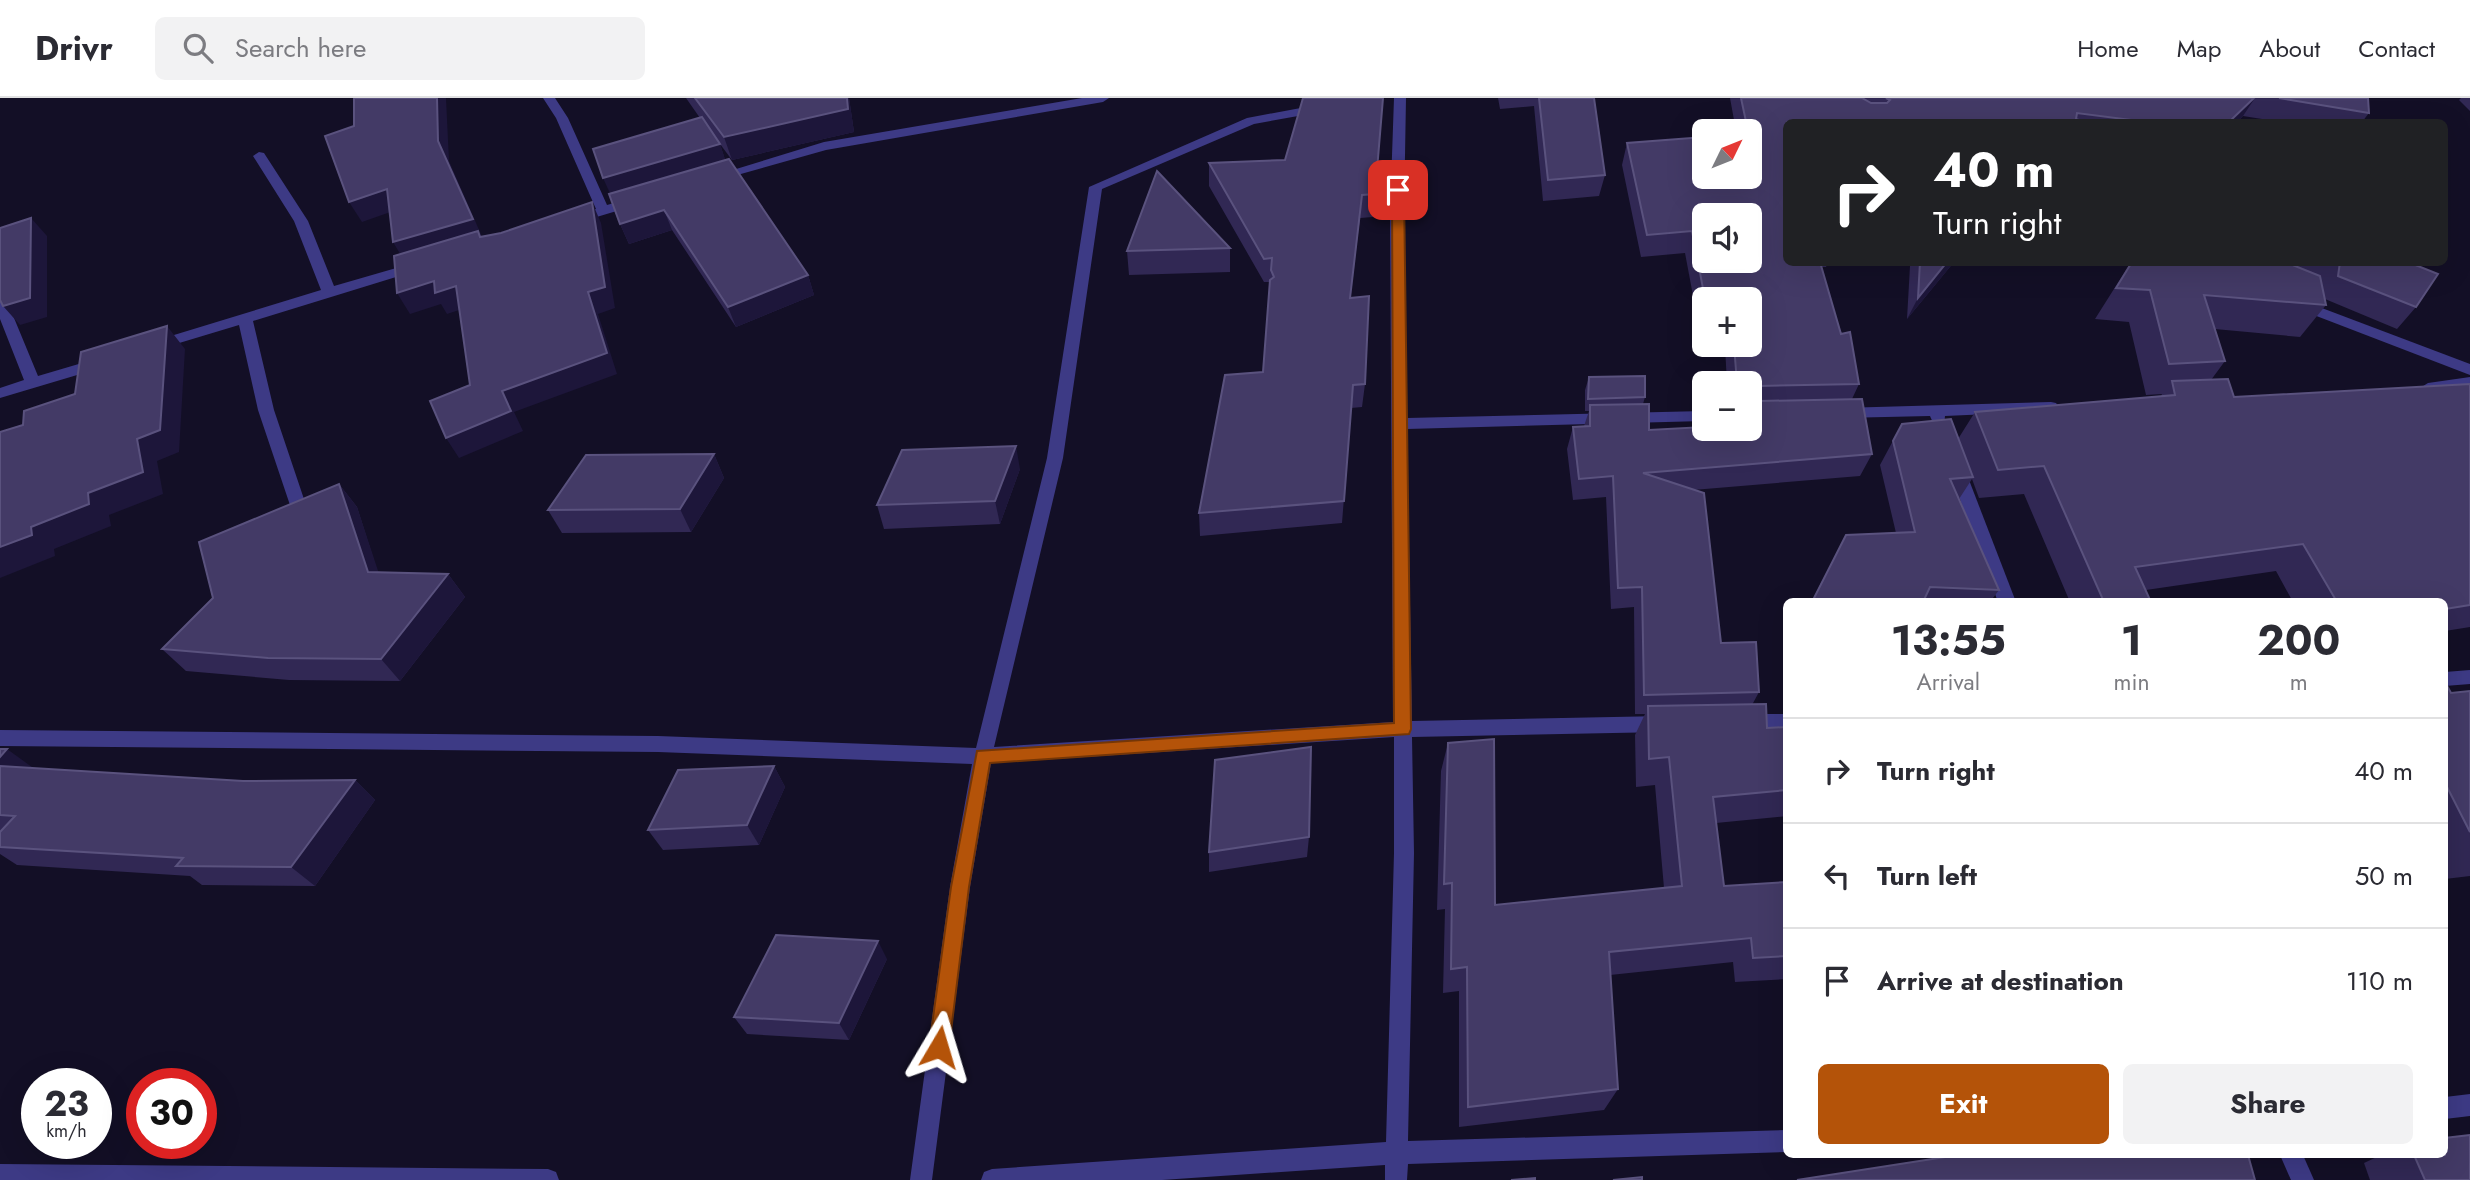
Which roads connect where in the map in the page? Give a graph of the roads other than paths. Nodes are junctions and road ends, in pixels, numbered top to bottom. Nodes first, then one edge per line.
1 (549, 98) edge
2 (1103, 98) edge
3 (1400, 98) edge
4 (1333, 106) edge
5 (259, 156) dead end
6 (707, 180) edge
7 (655, 195) edge
8 (603, 210) junction
9 (564, 222) edge
10 (433, 261) edge
11 (329, 292) junction
12 (2279, 296) edge
13 (0, 301) edge
14 (245, 318) junction
15 (139, 351) edge
16 (112, 359) edge
17 (2470, 370) edge
18 (2470, 382) edge
19 (33, 383) junction
20 (2418, 390) edge
21 (0, 393) edge
22 (2074, 406) edge
23 (1936, 411) junction
24 (1830, 414) edge
25 (1692, 416) edge
26 (1399, 424) junction
27 (300, 511) edge
28 (2006, 598) edge
29 (2470, 677) edge
30 (2448, 679) edge
31 (1783, 722) edge
32 (1732, 723) edge
33 (1677, 724) edge
34 (1403, 729) junction
35 (0, 738) edge
36 (983, 756) junction
37 (2470, 1105) edge
38 (2448, 1108) edge
39 (1783, 1141) edge
40 (1396, 1153) junction
41 (2292, 1158) edge
42 (0, 1175) edge
43 (548, 1180) edge
44 (921, 1180) edge
45 (992, 1180) edge
46 (1396, 1180) edge
47 (2303, 1180) edge

1 - 8 street
2 - 6 street
3 - 26 street
4 - 36 street
5 - 11 street
7 - 8 street
8 - 9 street
10 - 11 street
11 - 14 street
12 - 17 street
13 - 19 street
14 - 15 street
14 - 27 street
16 - 19 street
18 - 20 street
19 - 21 street
22 - 23 street
23 - 24 street
23 - 28 street
25 - 26 street
26 - 34 street
29 - 30 street
31 - 32 street
33 - 34 street
34 - 36 street
34 - 40 street
35 - 36 street
36 - 44 street
37 - 38 street
39 - 40 street
40 - 45 street
40 - 46 street
41 - 47 street
42 - 43 street

